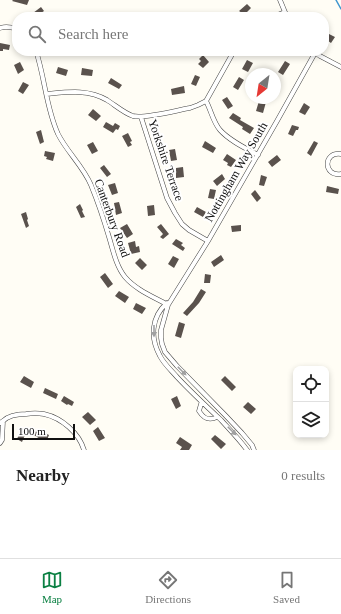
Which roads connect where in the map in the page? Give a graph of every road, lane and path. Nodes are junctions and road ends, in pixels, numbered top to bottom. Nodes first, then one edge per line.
1 (280, 0) edge
2 (285, 12) edge
3 (12, 27) edge
4 (0, 28) edge
5 (37, 56) edge
6 (231, 56) edge
7 (312, 56) edge
8 (321, 56) edge
9 (341, 67) edge
10 (47, 94) junction
11 (206, 101) junction
12 (141, 117) junction
13 (341, 154) edge
14 (258, 155) junction
15 (341, 174) edge
16 (208, 241) junction
17 (167, 305) junction
18 (202, 402) junction
19 (217, 417) junction
20 (1, 422) edge
21 (0, 443) edge
22 (84, 450) edge
23 (247, 450) edge
24 (254, 450) edge

1 - 2 street
3 - 4 street
5 - 10 street, Canterbury Road
6 - 11 street
7 - 14 street, Nottingham Way South
8 - 9 street
10 - 12 street
10 - 17 street, Canterbury Road
11 - 12 street
11 - 14 street
12 - 16 street, Yorkshire Terrace
13 - 15 street
14 - 16 street, Nottingham Way South
16 - 17 street, Nottingham Way South
17 -> 18 street, Nottingham Way South
17 -> 24 street, Nottingham Way South
18 - 19 street, Nottingham Way South
18 - 19 street
19 -> 23 street, Nottingham Way South
20 - 21 street
20 - 22 street

